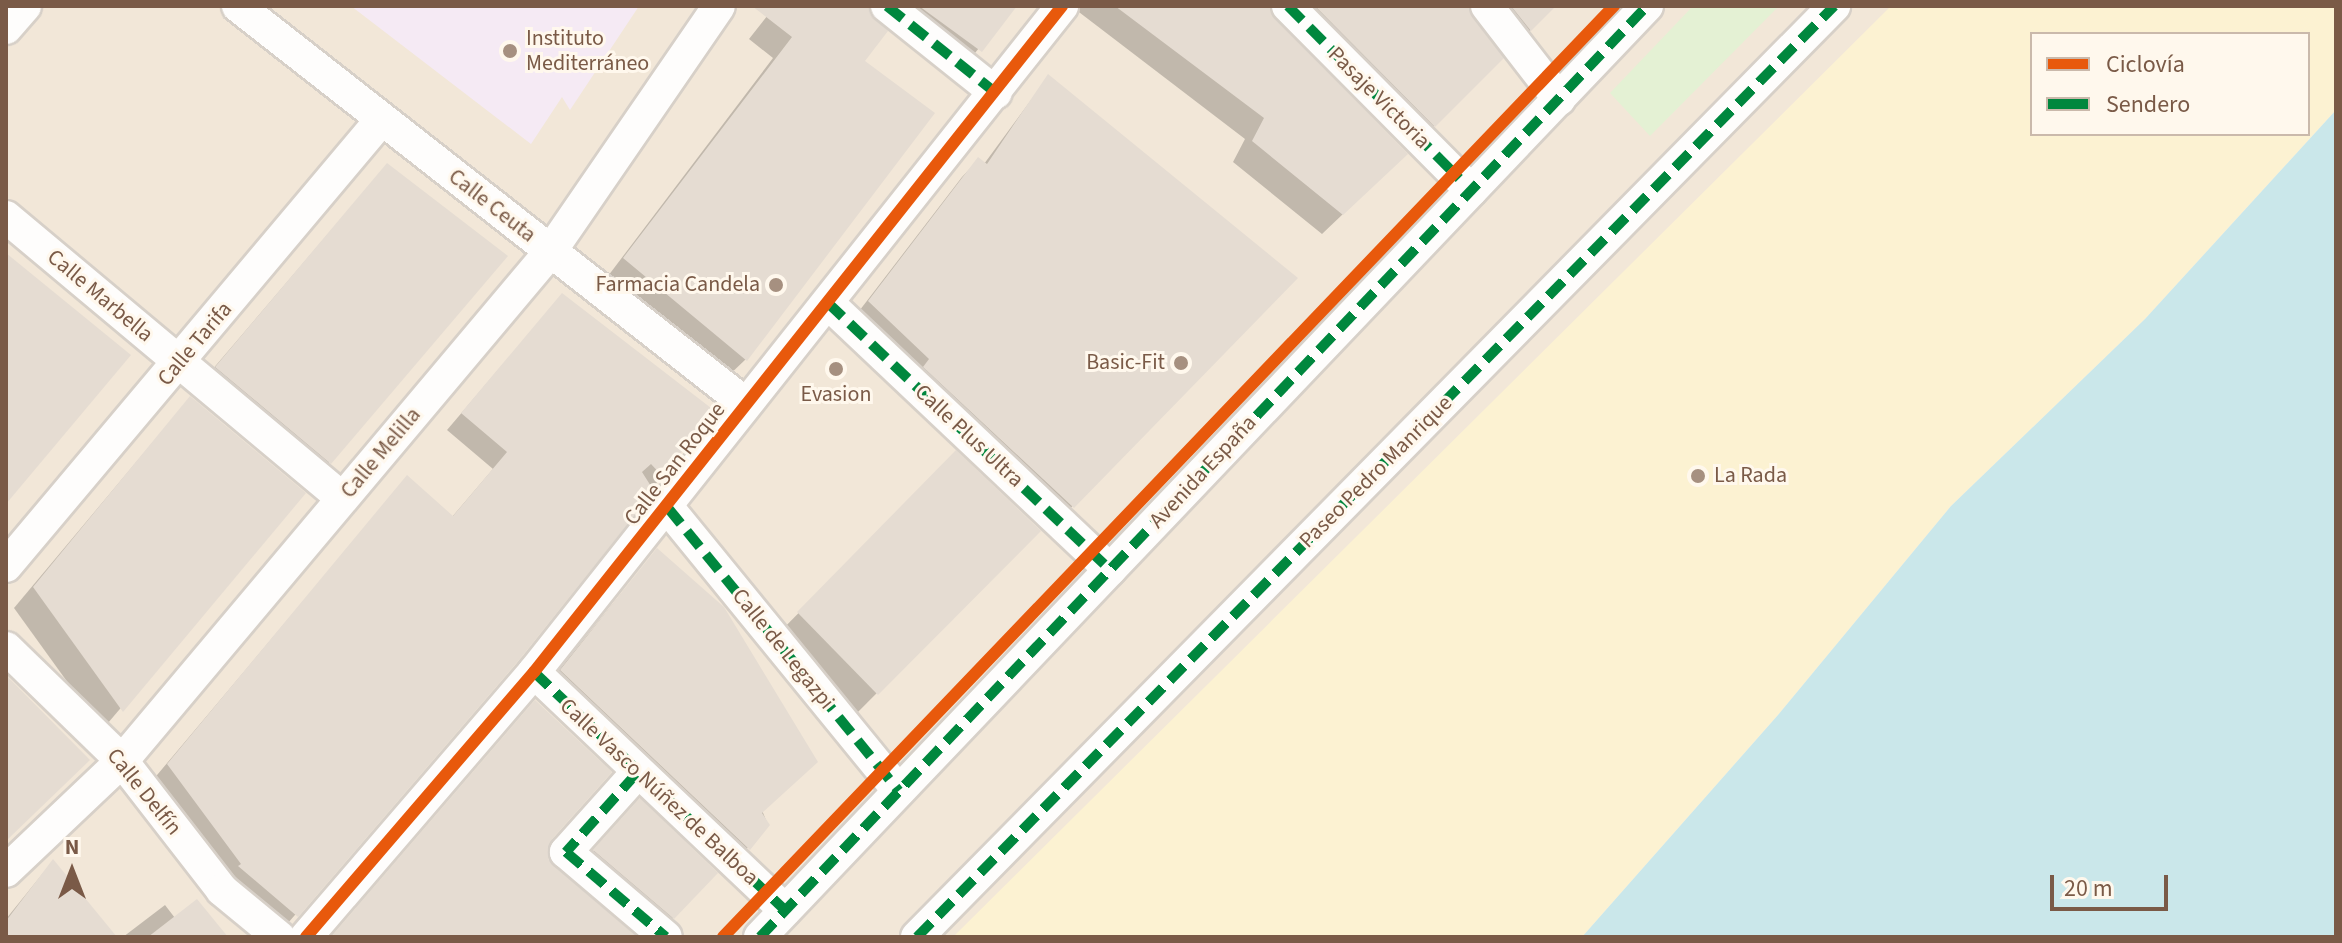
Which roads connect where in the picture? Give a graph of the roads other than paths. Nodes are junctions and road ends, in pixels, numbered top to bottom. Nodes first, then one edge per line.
1 (25, 6) edge
2 (238, 6) edge
3 (719, 6) edge
4 (887, 6) edge
5 (1062, 6) edge
6 (1288, 6) edge
7 (1487, 6) edge
8 (1647, 6) edge
9 (1834, 6) edge
10 (6, 28) edge
11 (996, 93) junction
12 (1559, 99) junction
13 (381, 120) junction
14 (1471, 190) junction
15 (6, 217) edge
16 (550, 252) junction
17 (828, 303) junction
18 (179, 363) junction
19 (746, 404) junction
20 (342, 498) junction
21 (668, 508) junction
22 (6, 566) edge
23 (1110, 570) junction
24 (6, 648) edge
25 (534, 672) junction
26 (122, 761) junction
27 (636, 774) junction
28 (899, 791) junction
29 (6, 871) edge
30 (785, 910) junction
31 (279, 937) edge
32 (306, 937) edge
33 (666, 937) edge
34 (760, 937) edge
35 (917, 937) edge

1 - 10 street
2 - 13 street, Calle Ceuta
3 - 16 street, Calle Melilla
4 - 11 street
5 - 11 street, Calle San Roque
6 - 14 street, Pasaje Victoria
7 - 12 street
8 - 12 street, Avenida España
9 - 35 street, Paseo Pedro Manrique
11 - 17 street, Calle San Roque
12 - 14 street, Avenida España
13 - 16 street, Calle Ceuta
13 - 18 street, Calle Tarifa
14 - 23 street, Avenida España
15 - 18 street, Calle Marbella
16 - 19 street, Calle Ceuta
16 - 20 street, Calle Melilla
17 - 19 street, Calle San Roque
17 - 23 street, Calle Plus Ultra
18 - 20 street, Calle Marbella
18 - 22 street, Calle Tarifa
19 - 21 street, Calle San Roque
20 - 26 street, Calle Melilla
21 - 25 street, Calle San Roque
21 - 28 street, Calle de Legazpi
23 - 28 street, Avenida España
24 - 26 street, Calle Delfín
25 - 27 street, Calle Vasco Núñez de Balboa
25 - 32 street, Calle San Roque
26 - 29 street, Calle Melilla
26 - 31 street, Calle Delfín
27 - 30 street, Calle Vasco Núñez de Balboa
27 - 33 street
28 - 30 street, Avenida España
30 - 34 street, Avenida España

